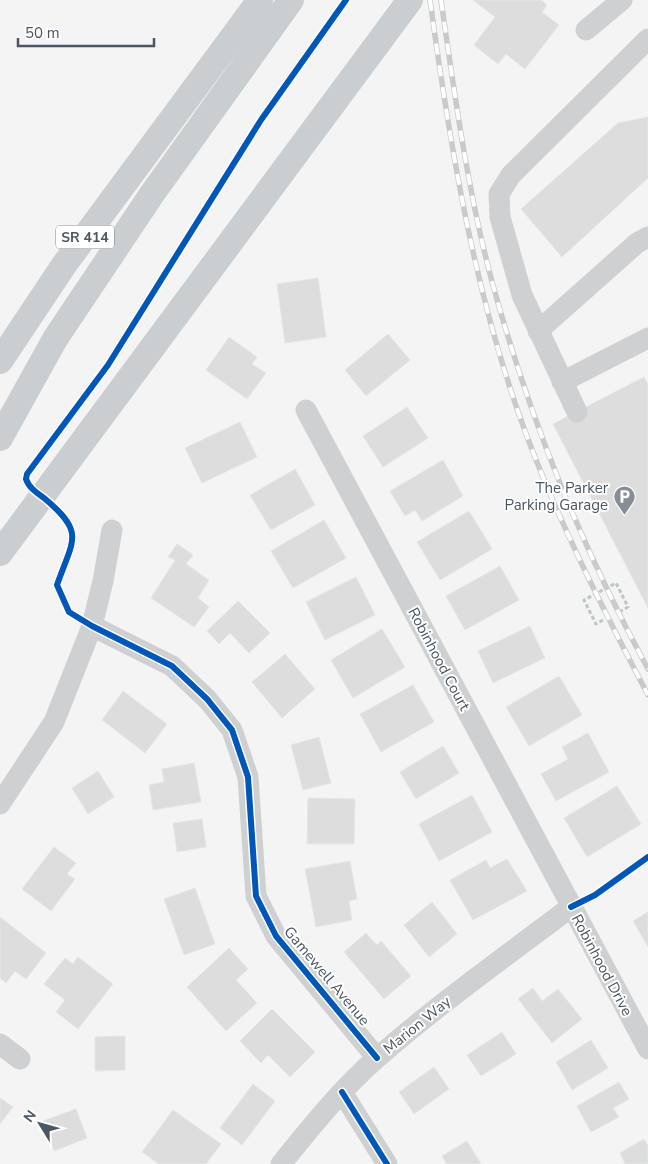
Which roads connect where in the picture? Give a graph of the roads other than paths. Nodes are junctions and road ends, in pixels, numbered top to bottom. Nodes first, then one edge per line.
1 (245, 0) edge
2 (260, 0) edge
3 (291, 0) edge
4 (410, 0) edge
5 (622, 0) edge
6 (586, 30) dead end
7 (648, 39) edge
8 (174, 117) junction
9 (648, 238) edge
10 (538, 330) junction
11 (648, 338) edge
12 (0, 361) edge
13 (562, 382) junction
14 (306, 410) dead end
15 (577, 412) dead end
16 (0, 438) edge
17 (112, 530) dead end
18 (0, 552) edge
19 (92, 626) junction
20 (0, 804) edge
21 (571, 907) junction
22 (0, 1044) edge
23 (648, 1049) edge
24 (378, 1058) junction
25 (20, 1059) dead end
26 (342, 1092) junction
27 (281, 1164) edge
28 (387, 1164) edge

1 - 8 main road
2 - 8 main road, SR 414
3 - 16 main road
4 - 18 main road
5 - 6 street
7 - 10 street
8 - 12 main road, SR 414
9 - 10 street
10 - 13 street
11 - 13 street
13 - 15 street
14 - 21 street, Robinhood Court
17 - 19 street
19 - 20 street
19 - 24 street, Gamewell Avenue
21 - 23 street, Robinhood Drive
21 - 24 street, Marion Way
22 - 25 street
24 - 26 street, Marion Way
26 - 27 street, Marion Way
26 - 28 street

